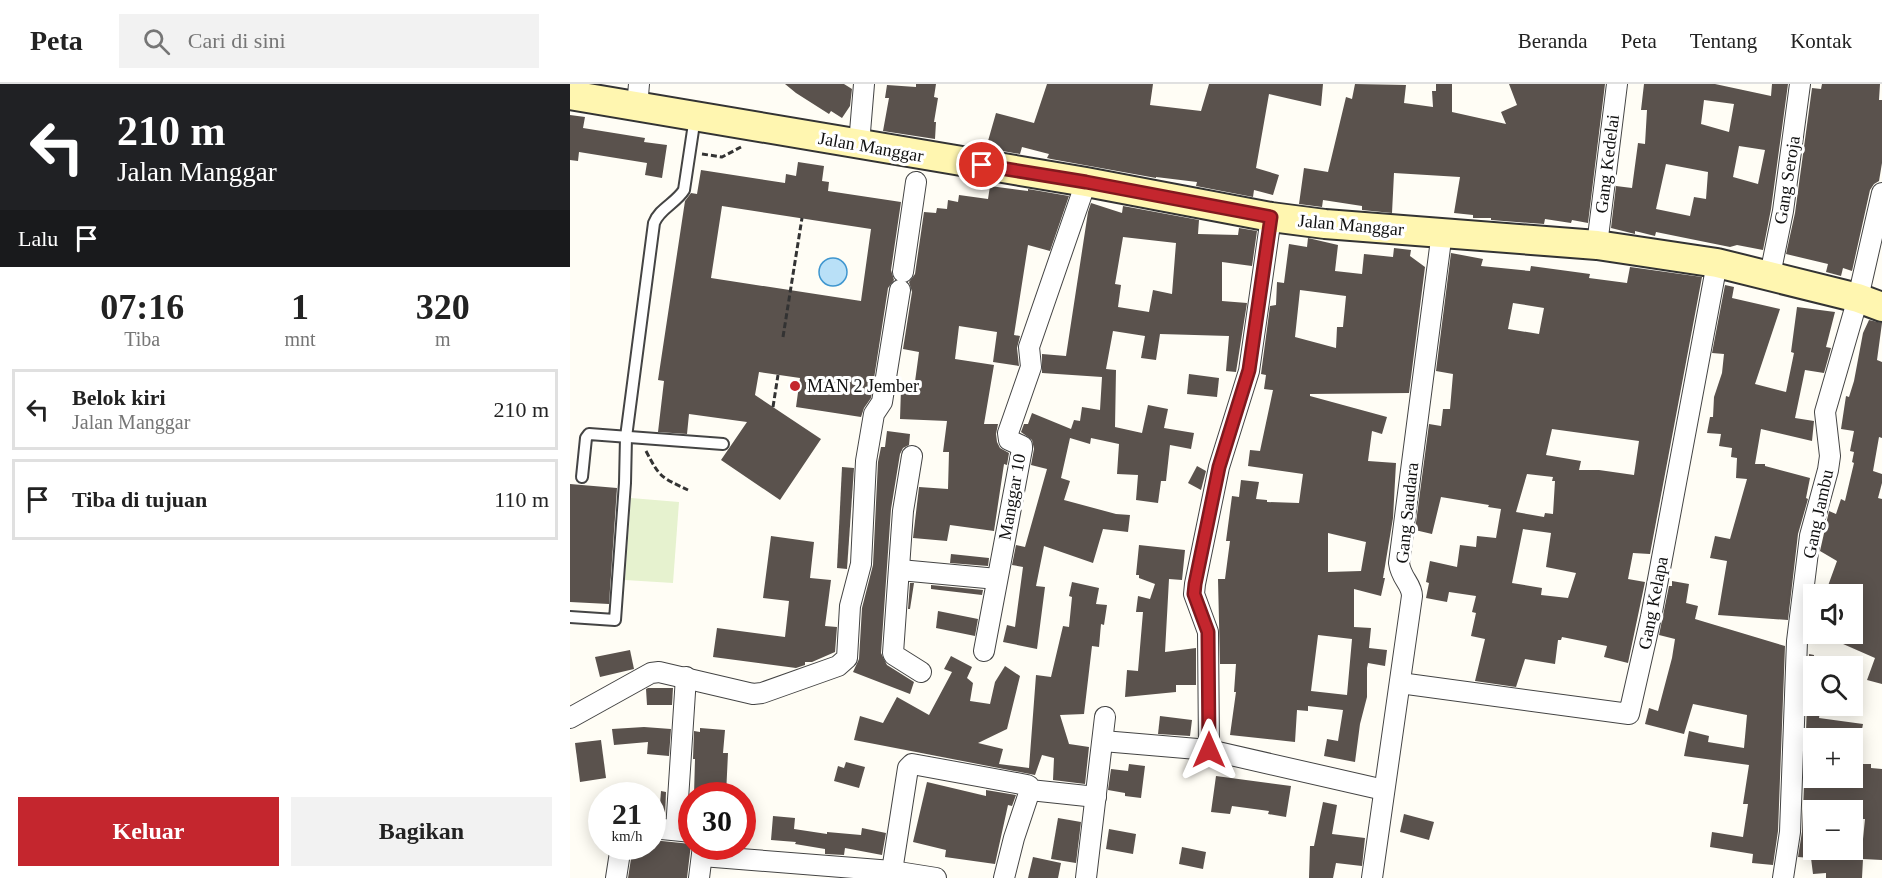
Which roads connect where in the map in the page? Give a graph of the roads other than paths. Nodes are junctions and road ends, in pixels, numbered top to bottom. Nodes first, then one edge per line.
1 (864, 84) edge
2 (1617, 84) edge
3 (1800, 84) edge
4 (570, 95) edge
5 (638, 95) edge
6 (695, 117) junction
7 (859, 144) junction
8 (916, 182) dead end
9 (1086, 182) junction
10 (1882, 192) edge
11 (1271, 217) junction
12 (1442, 232) junction
13 (1597, 245) junction
14 (1717, 263) junction
15 (1770, 275) junction
16 (1870, 303) edge
17 (626, 437) junction
18 (723, 444) dead end
19 (912, 456) dead end
20 (582, 477) dead end
21 (900, 570) junction
22 (997, 579) junction
23 (570, 617) edge
24 (984, 651) dead end
25 (921, 672) dead end
26 (686, 677) junction
27 (1400, 683) junction
28 (1105, 717) dead end
29 (570, 718) edge
30 (1103, 741) junction
31 (1209, 750) junction
32 (685, 782) edge
33 (1030, 790) junction
34 (1384, 790) junction
35 (1096, 797) junction
36 (619, 860) edge
37 (701, 860) edge
38 (738, 860) edge
39 (778, 870) edge
40 (892, 872) junction
41 (851, 874) edge
42 (927, 877) edge
43 (616, 878) edge
44 (699, 878) edge
45 (1004, 878) edge
46 (1086, 878) edge
47 (1372, 878) edge
48 (1783, 878) edge

1 - 7 street
2 - 13 street, Gang Kedelai
3 - 15 street, Gang Seroja
4 - 5 main road, Jalan Manggar
5 - 6 main road, Jalan Manggar
6 - 7 main road, Jalan Manggar
6 - 17 lane
7 - 9 main road, Jalan Manggar
8 - 26 street
9 - 11 main road, Jalan Manggar
9 - 22 street, Manggar 10
10 - 16 street, Gang Jambu
11 - 12 main road, Jalan Manggar
11 - 31 street
12 - 13 main road, Jalan Manggar
12 - 27 street, Gang Saudara
13 - 14 main road, Jalan Manggar
14 - 15 main road, Jalan Manggar
14 - 27 street, Gang Kelapa
15 - 16 main road, Jalan Manggar
16 - 48 street, Gang Jambu
17 - 18 lane
17 - 20 lane
17 - 23 lane
19 - 21 street
21 - 22 street
21 - 25 street
22 - 24 street, Manggar 10
26 - 29 street
26 - 32 street
27 - 34 street, Gang Saudara
28 - 30 street
30 - 31 street
30 - 35 street
31 - 34 street
33 - 35 street
33 - 40 street
33 - 45 street
34 - 47 street, Gang Saudara
35 - 46 street
36 - 43 street
37 - 44 street
38 - 39 street
39 - 41 street
40 - 41 street
40 - 42 street

